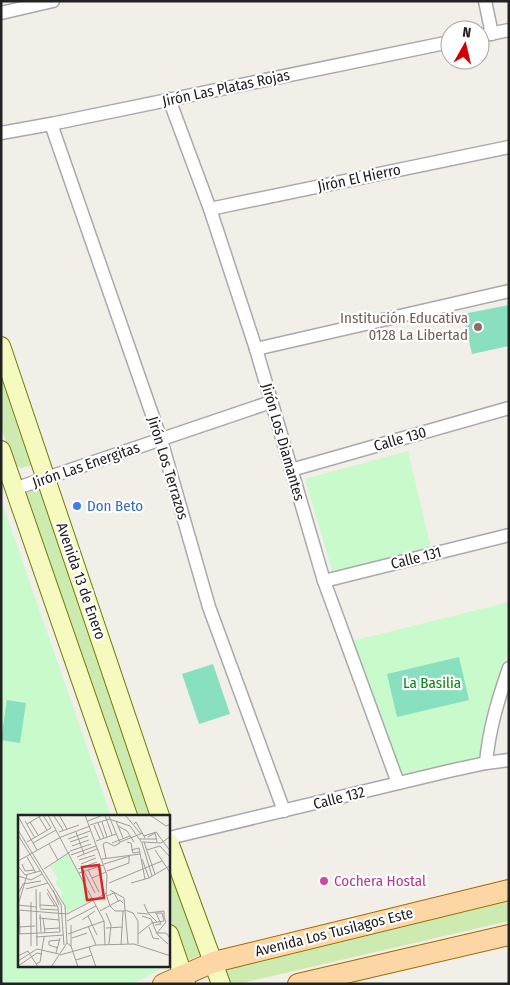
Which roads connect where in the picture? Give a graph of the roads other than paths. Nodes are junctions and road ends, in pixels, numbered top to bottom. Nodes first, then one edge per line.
1 (53, 1) edge
2 (485, 1) edge
3 (8, 8) edge
4 (486, 20) edge
5 (509, 30) edge
6 (490, 34) edge
7 (440, 44) edge
8 (169, 100) junction
9 (51, 124) junction
10 (1, 133) edge
11 (509, 147) edge
12 (210, 209) junction
13 (509, 291) edge
14 (1, 346) edge
15 (256, 348) junction
16 (270, 402) junction
17 (509, 408) edge
18 (161, 440) junction
19 (1, 450) edge
20 (291, 470) junction
21 (47, 479) junction
22 (14, 489) junction
23 (509, 535) edge
24 (324, 581) junction
25 (509, 668) edge
26 (509, 760) edge
27 (486, 763) junction
28 (398, 783) junction
29 (284, 811) junction
30 (128, 815) edge
31 (160, 815) edge
32 (170, 840) edge
33 (170, 843) edge
34 (509, 890) edge
35 (509, 935) edge
36 (170, 937) edge
37 (214, 962) junction
38 (184, 979) edge
39 (163, 984) edge
40 (221, 984) edge
41 (298, 984) edge

1 - 3 street
2 - 4 street
5 - 6 street
7 - 8 street, Jirón Las Platas Rojas
8 - 9 street, Jirón Las Platas Rojas
8 - 12 street, Jirón Los Diamantes
9 - 10 street, Jirón Las Platas Rojas
9 - 18 street, Jirón Los Terrazos
11 - 12 street, Jirón El Hierro
12 - 15 street, Jirón Los Diamantes
13 - 15 street
14 - 21 main road, Avenida 13 de Enero
15 - 16 street, Jirón Los Diamantes
16 - 18 street, Jirón Las Energitas
16 - 20 street, Jirón Los Diamantes
17 - 20 street, Calle 130
18 - 21 street, Jirón Las Energitas
18 - 29 street, Jirón Los Terrazos
19 - 22 main road
20 - 24 street, Jirón Los Diamantes
21 - 22 street, Jirón Las Energitas
21 - 31 main road, Avenida 13 de Enero
22 - 30 main road
23 - 24 street, Calle 131
24 - 28 street, Jirón Los Diamantes
25 - 27 street
26 - 27 street, Calle 132
27 - 28 street, Calle 132
28 - 29 street, Calle 132
29 - 32 street, Calle 132
33 - 37 main road
34 - 37 main road, Avenida Los Tusilagos Este
35 - 41 main road
36 - 38 main road
37 - 38 main road, Avenida Los Tusilagos Este
37 - 40 main road
38 - 39 main road, Avenida Los Tusilagos Este

